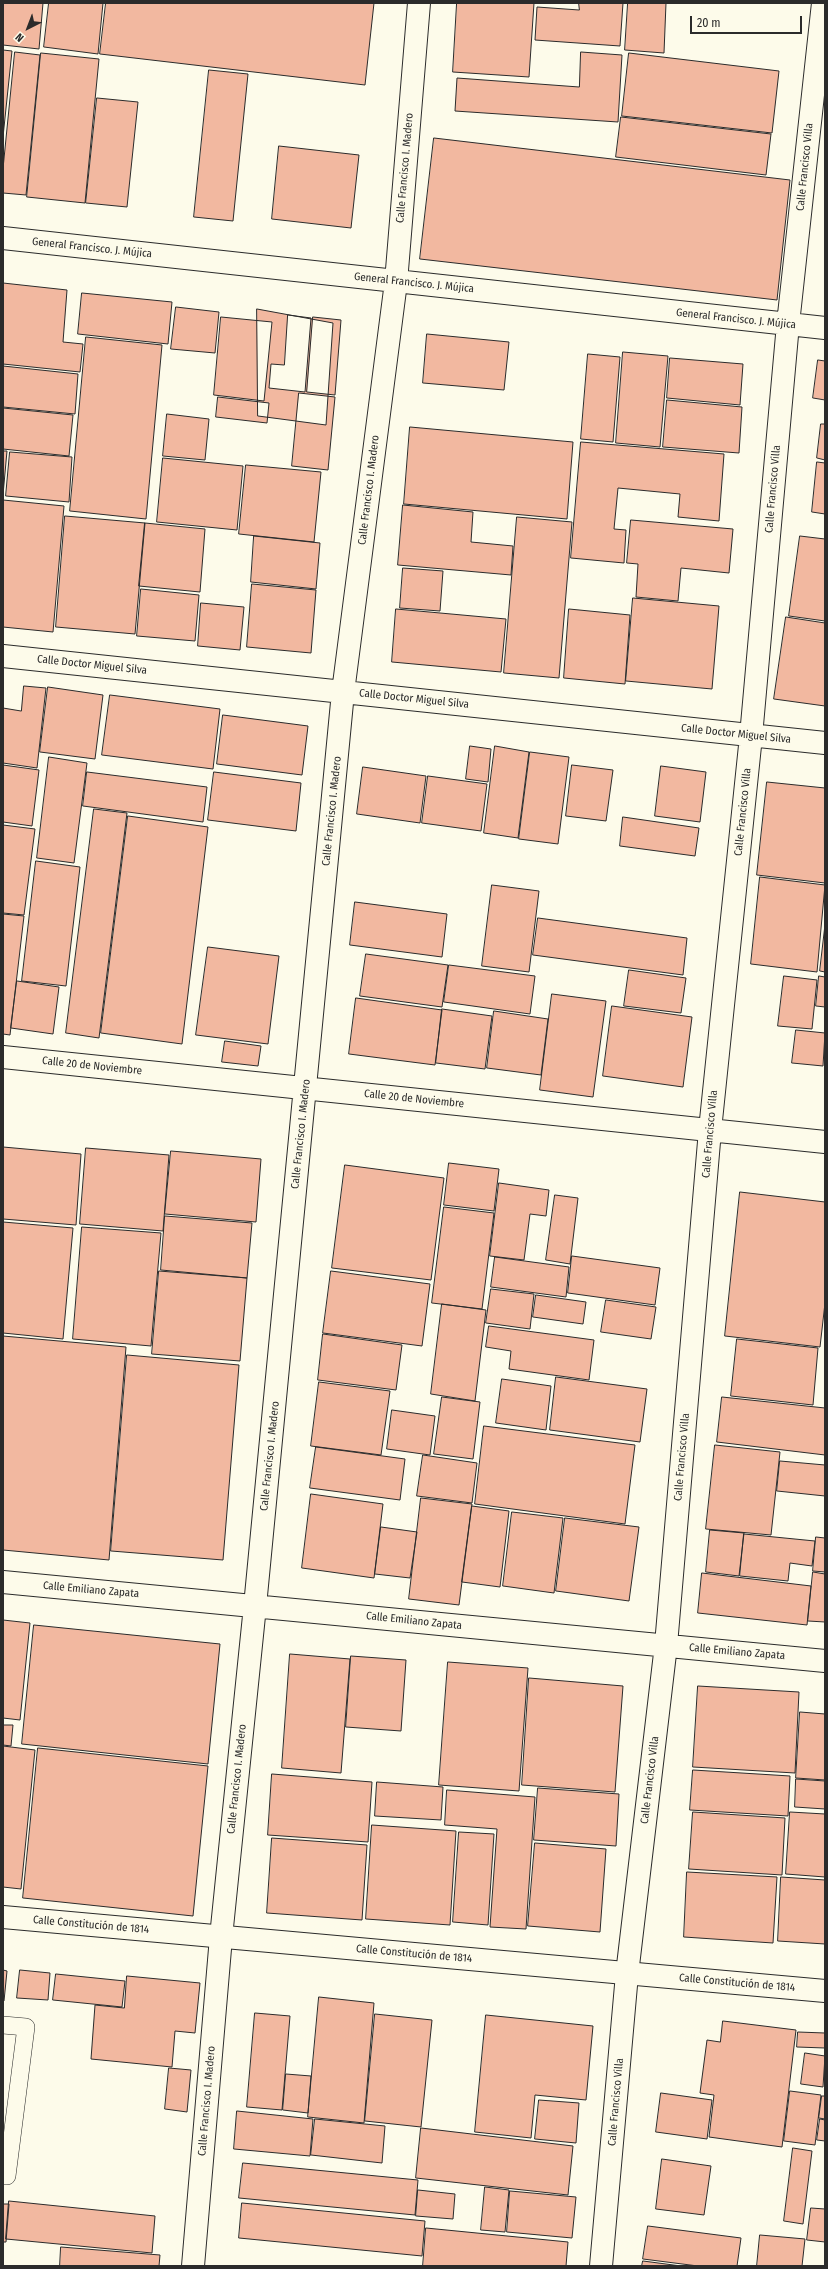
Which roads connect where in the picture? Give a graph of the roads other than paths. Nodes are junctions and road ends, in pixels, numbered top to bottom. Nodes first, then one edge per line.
1 (419, 3) edge
2 (823, 3) edge
3 (3, 238) edge
4 (396, 282) junction
5 (788, 324) junction
6 (825, 328) edge
7 (3, 656) edge
8 (343, 692) junction
9 (751, 736) junction
10 (825, 743) edge
11 (3, 1057) edge
12 (305, 1088) junction
13 (710, 1130) junction
14 (825, 1142) edge
15 (3, 1582) edge
16 (255, 1606) junction
17 (666, 1645) junction
18 (825, 1661) edge
19 (3, 1917) edge
20 (220, 1937) junction
21 (627, 1974) junction
22 (825, 1991) edge
23 (3, 2025) edge
24 (3, 2176) edge
25 (193, 2266) edge
26 (601, 2266) edge

1 - 4 street, Calle Francisco I. Madero
2 - 5 street, Calle Francisco Villa
3 - 4 street, General Francisco. J. Mújica
4 - 5 street, General Francisco. J. Mújica
4 - 8 street, Calle Francisco I. Madero
5 - 6 street, General Francisco. J. Mújica
5 - 9 street, Calle Francisco Villa
7 - 8 street, Calle Doctor Miguel Silva
8 - 9 street, Calle Doctor Miguel Silva
8 - 12 street, Calle Francisco I. Madero
9 - 10 street, Calle Doctor Miguel Silva
9 - 13 street, Calle Francisco Villa
11 - 12 street, Calle 20 de Noviembre
12 - 13 street, Calle 20 de Noviembre
12 - 16 street, Calle Francisco I. Madero
13 - 14 street, Calle 20 de Noviembre
13 - 17 street, Calle Francisco Villa
15 - 16 street, Calle Emiliano Zapata
16 - 17 street, Calle Emiliano Zapata
16 - 20 street, Calle Francisco I. Madero
17 - 18 street, Calle Emiliano Zapata
17 - 21 street, Calle Francisco Villa
19 - 20 street, Calle Constitución de 1814
20 - 21 street, Calle Constitución de 1814
20 - 25 street, Calle Francisco I. Madero
21 - 22 street, Calle Constitución de 1814
21 - 26 street, Calle Francisco Villa
23 - 24 lane

